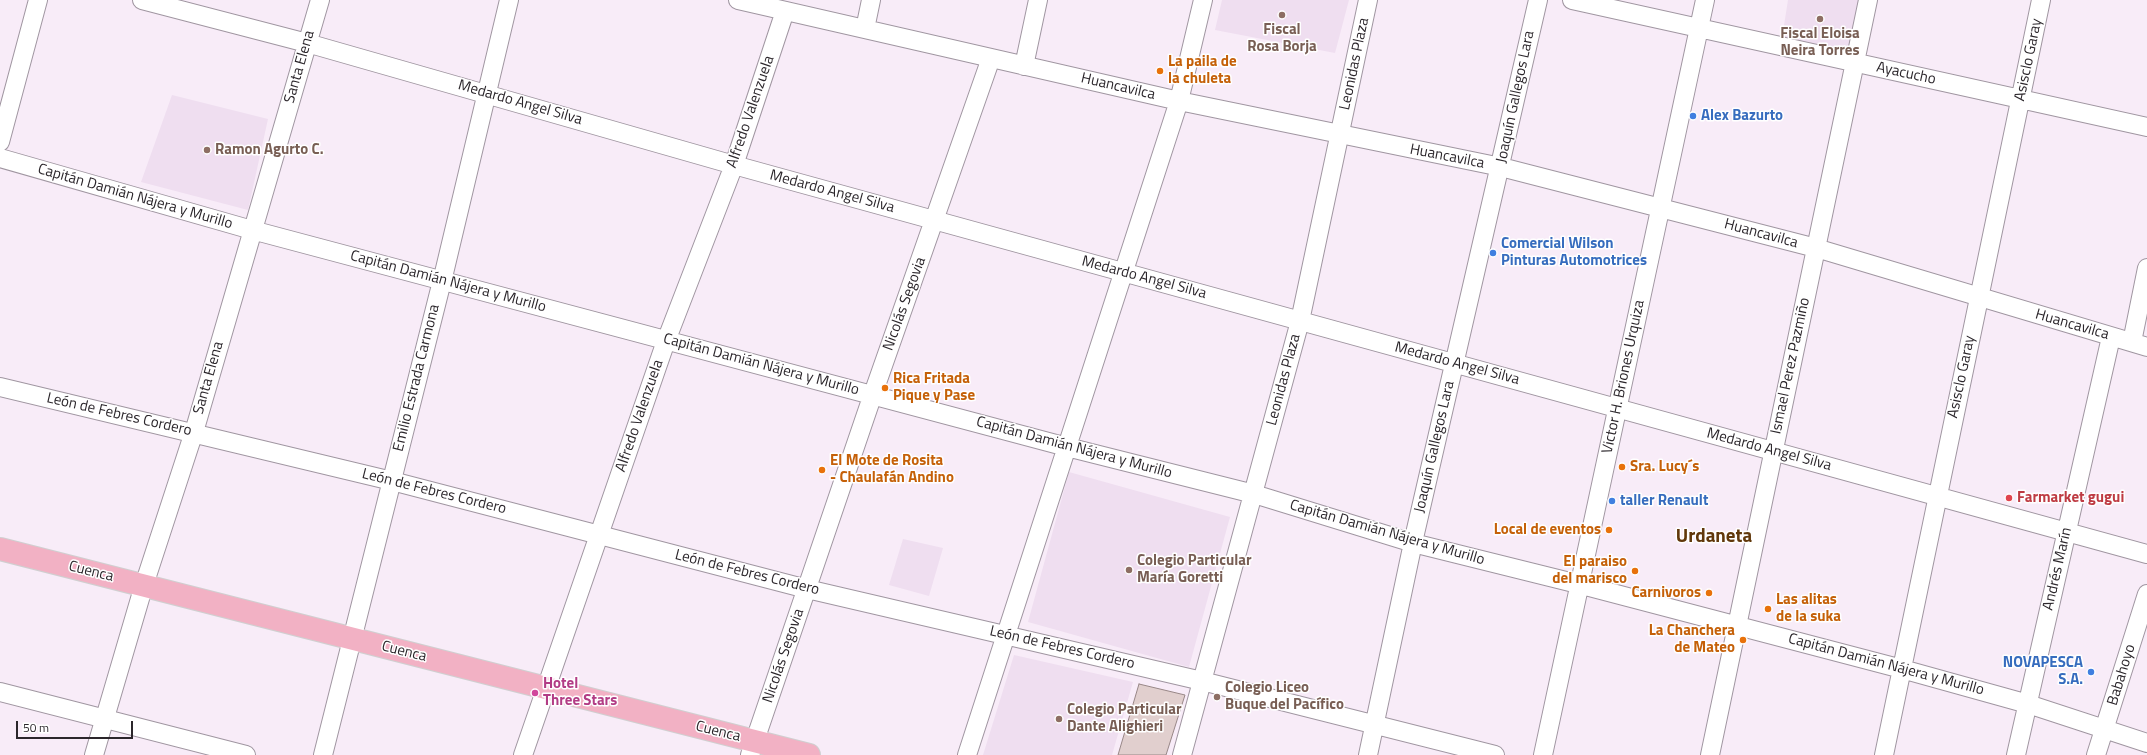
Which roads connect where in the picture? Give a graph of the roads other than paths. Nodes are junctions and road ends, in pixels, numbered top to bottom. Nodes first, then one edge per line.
1 (38, 0) edge
2 (142, 0) edge
3 (320, 0) edge
4 (509, 0) edge
5 (738, 0) edge
6 (871, 0) edge
7 (1038, 0) edge
8 (1202, 0) edge
9 (1368, 0) edge
10 (1538, 0) edge
11 (1572, 0) edge
12 (1705, 0) edge
13 (1868, 0) edge
14 (2041, 0) edge
15 (785, 11) junction
16 (865, 29) junction
17 (1699, 29) junction
18 (307, 43) junction
19 (991, 58) junction
20 (1854, 63) junction
21 (1024, 66) junction
22 (486, 93) junction
23 (2021, 99) junction
24 (1179, 101) junction
25 (2147, 127) edge
26 (1340, 135) junction
27 (0, 142) edge
28 (0, 158) edge
29 (734, 164) junction
30 (1501, 167) junction
31 (1660, 207) junction
32 (935, 220) junction
33 (252, 230) junction
34 (1816, 248) junction
35 (2147, 268) edge
36 (1125, 272) junction
37 (442, 279) junction
38 (1978, 298) junction
39 (1300, 320) junction
40 (2111, 336) junction
41 (666, 341) junction
42 (2139, 344) edge
43 (1455, 364) junction
44 (0, 387) edge
45 (873, 394) junction
46 (1618, 408) junction
47 (194, 432) junction
48 (1067, 447) junction
49 (1774, 451) junction
50 (392, 481) junction
51 (1254, 494) junction
52 (1938, 496) junction
53 (2067, 532) junction
54 (599, 535) junction
55 (1413, 543) junction
56 (0, 549) edge
57 (2147, 554) edge
58 (1578, 584) junction
59 (144, 585) junction
60 (808, 589) junction
61 (2147, 594) edge
62 (1736, 626) junction
63 (1007, 634) junction
64 (352, 638) junction
65 (1902, 669) junction
66 (1202, 681) junction
67 (546, 688) junction
68 (0, 692) edge
69 (2028, 704) junction
70 (105, 719) junction
71 (1375, 725) junction
72 (2105, 730) junction
73 (2147, 743) edge
74 (753, 748) edge
75 (94, 755) edge
76 (246, 755) edge
77 (323, 755) edge
78 (524, 755) edge
79 (809, 755) edge
80 (967, 755) edge
81 (1182, 755) edge
82 (1368, 755) edge
83 (1495, 755) edge
84 (1543, 755) edge
85 (1710, 755) edge
86 (1884, 755) edge
87 (2016, 755) edge
88 (2096, 755) edge

1 - 27 street
2 - 18 street, Medardo Angel Silva
3 - 18 street, Santa Elena
4 - 22 street, Emilio Estrada Carmona
5 - 15 street, Huancavilca
6 - 16 street
7 - 21 street
8 - 24 street
9 - 26 street, Leonidas Plaza
10 - 30 street, Joaquín Gallegos Lara
11 - 17 street, Ayacucho
12 - 17 street, Victor H. Briones Urquiza
13 - 20 street, Ismael Perez Pazmiño
14 - 23 street, Asisclo Garay
15 - 16 street, Huancavilca
15 - 29 street, Alfredo Valenzuela
16 - 19 street, Huancavilca
17 - 20 street, Ayacucho
17 - 31 street, Victor H. Briones Urquiza
18 - 22 street, Medardo Angel Silva
18 - 33 street, Santa Elena
19 - 21 street, Huancavilca
19 - 32 street, Nicolás Segovia
20 - 23 street, Ayacucho
20 - 34 street, Ismael Perez Pazmiño
21 - 24 street, Huancavilca
22 - 29 street, Medardo Angel Silva
22 - 37 street, Emilio Estrada Carmona
23 - 25 street, Ayacucho
23 - 38 street, Asisclo Garay
24 - 26 street, Huancavilca
24 - 36 street
26 - 30 street, Huancavilca
26 - 39 street, Leonidas Plaza
28 - 33 street, Capitán Damián Nájera y Murillo
29 - 32 street, Medardo Angel Silva
29 - 41 street, Alfredo Valenzuela
30 - 31 street, Huancavilca
30 - 43 street, Joaquín Gallegos Lara
31 - 34 street, Huancavilca
31 - 46 street, Victor H. Briones Urquiza
32 - 36 street, Medardo Angel Silva
32 - 45 street, Nicolás Segovia
33 - 37 street, Capitán Damián Nájera y Murillo
33 - 47 street, Santa Elena
34 - 38 street, Huancavilca
34 - 49 street, Ismael Perez Pazmiño
35 - 42 street
36 - 39 street, Medardo Angel Silva
36 - 48 street
37 - 41 street, Capitán Damián Nájera y Murillo
37 - 50 street, Emilio Estrada Carmona
38 - 40 street, Huancavilca
38 - 52 street, Asisclo Garay
39 - 43 street, Medardo Angel Silva
39 - 51 street, Leonidas Plaza
40 - 42 street, Huancavilca
40 - 53 street, Andrés Marín
41 - 45 street, Capitán Damián Nájera y Murillo
41 - 54 street, Alfredo Valenzuela
43 - 46 street, Medardo Angel Silva
43 - 55 street, Joaquín Gallegos Lara
44 - 47 street, León de Febres Cordero
45 - 48 street, Capitán Damián Nájera y Murillo
45 - 60 street, Nicolás Segovia
46 - 49 street, Medardo Angel Silva
46 - 58 street, Victor H. Briones Urquiza
47 - 50 street, León de Febres Cordero
47 - 59 street, Santa Elena
48 - 51 street, Capitán Damián Nájera y Murillo
48 - 63 street
49 - 52 street, Medardo Angel Silva
49 - 62 street, Ismael Perez Pazmiño
50 - 54 street, León de Febres Cordero
50 - 64 street, Emilio Estrada Carmona
51 - 55 street, Capitán Damián Nájera y Murillo
51 - 66 street, Leonidas Plaza
52 - 53 street, Medardo Angel Silva
52 - 65 street, Asisclo Garay
53 - 57 street, Medardo Angel Silva
53 - 69 street, Andrés Marín
54 - 60 street, León de Febres Cordero
54 - 67 street, Alfredo Valenzuela
55 - 58 street, Capitán Damián Nájera y Murillo
55 - 71 street, Joaquín Gallegos Lara
56 - 59 main road, Cuenca
58 - 62 street, Capitán Damián Nájera y Murillo
58 - 84 street, Victor H. Briones Urquiza
59 - 64 main road, Cuenca
59 - 70 street, Santa Elena
60 - 63 street, León de Febres Cordero
60 - 74 street, Nicolás Segovia
61 - 72 street, Babahoyo
62 - 65 street, Capitán Damián Nájera y Murillo
62 - 85 street, Ismael Perez Pazmiño
63 - 66 street, León de Febres Cordero
63 - 80 street
64 - 67 main road, Cuenca
64 - 77 street, Emilio Estrada Carmona
65 - 69 street, Capitán Damián Nájera y Murillo
65 - 86 street, Asisclo Garay
66 - 71 street, León de Febres Cordero
66 - 81 street, Leonidas Plaza
67 - 74 main road, Cuenca
67 - 78 street, Alfredo Valenzuela
68 - 70 street
69 - 72 street, Capitán Damián Nájera y Murillo
69 - 87 street, Andrés Marín
70 - 75 street, Santa Elena
70 - 76 street
71 - 82 street, Joaquín Gallegos Lara
71 - 83 street, León de Febres Cordero
72 - 73 street, Capitán Damián Nájera y Murillo
72 - 88 street, Babahoyo
74 - 79 main road, Cuenca

